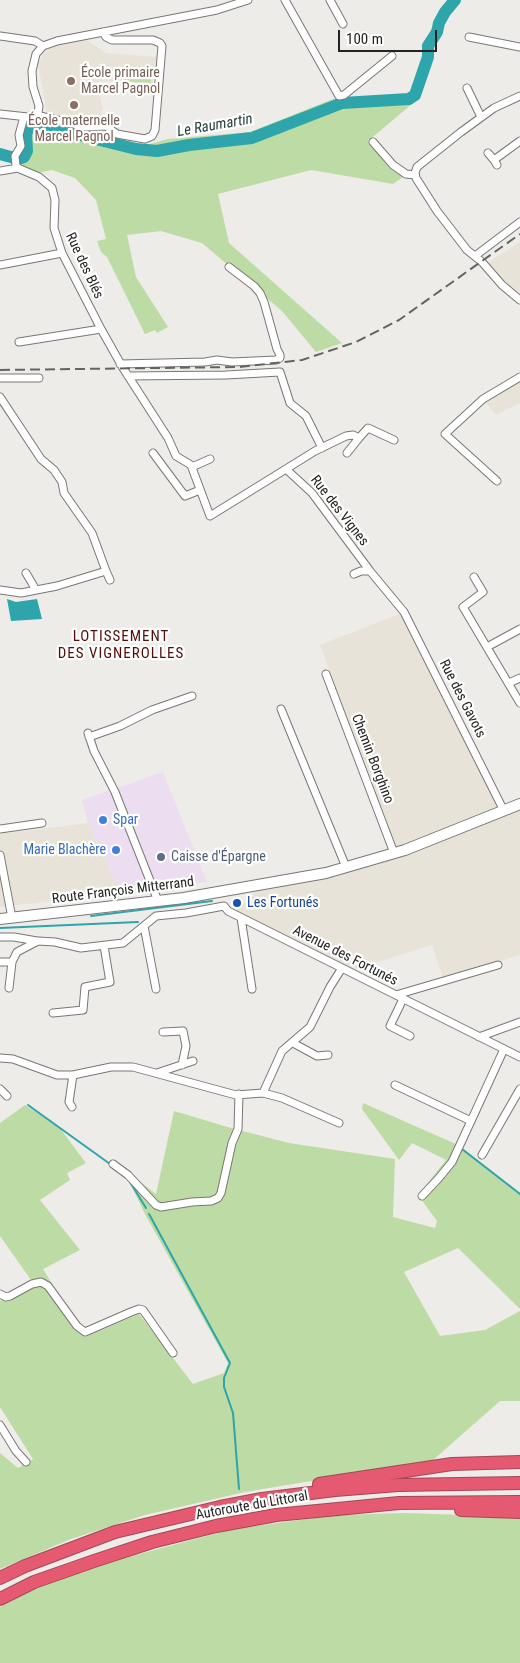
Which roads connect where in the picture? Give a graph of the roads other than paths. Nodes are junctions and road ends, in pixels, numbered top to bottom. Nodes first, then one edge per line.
1 (248, 0) edge
2 (285, 0) edge
3 (330, 0) edge
4 (343, 24) dead end
5 (103, 32) junction
6 (0, 36) edge
7 (469, 37) dead end
8 (43, 46) junction
9 (520, 47) edge
10 (392, 56) dead end
11 (467, 88) dead end
12 (520, 96) edge
13 (0, 114) edge
14 (36, 115) junction
15 (24, 116) junction
16 (481, 117) junction
17 (520, 141) edge
18 (373, 142) dead end
19 (488, 153) dead end
20 (16, 162) junction
21 (0, 171) edge
22 (415, 175) junction
23 (520, 222) edge
24 (62, 253) junction
25 (475, 256) junction
26 (0, 265) edge
27 (230, 267) dead end
28 (520, 300) edge
29 (101, 329) junction
30 (20, 342) dead end
31 (226, 362) junction
32 (120, 364) junction
33 (226, 375) junction
34 (128, 376) junction
35 (0, 378) edge
36 (38, 378) dead end
37 (520, 378) edge
38 (0, 397) edge
39 (359, 438) junction
40 (394, 440) dead end
41 (322, 448) junction
42 (153, 452) dead end
43 (347, 453) dead end
44 (210, 459) dead end
45 (192, 466) junction
46 (286, 469) junction
47 (497, 481) dead end
48 (200, 490) junction
49 (106, 571) junction
50 (370, 571) junction
51 (26, 573) dead end
52 (354, 574) dead end
53 (474, 577) dead end
54 (110, 580) dead end
55 (0, 590) edge
56 (36, 590) junction
57 (395, 601) joint
58 (520, 630) edge
59 (487, 647) junction
60 (326, 674) dead end
61 (520, 678) edge
62 (509, 684) junction
63 (192, 696) dead end
64 (520, 702) edge
65 (281, 708) dead end
66 (520, 804) edge
67 (504, 811) junction
68 (42, 823) dead end
69 (0, 829) edge
70 (394, 853) junction
71 (0, 856) edge
72 (346, 867) junction
73 (158, 901) junction
74 (12, 918) junction
75 (241, 918) junction
76 (0, 919) edge
77 (144, 926) junction
78 (0, 937) edge
79 (38, 941) junction
80 (104, 946) junction
81 (0, 962) edge
82 (12, 962) junction
83 (498, 964) dead end
84 (342, 968) junction
85 (9, 988) dead end
86 (156, 989) dead end
87 (252, 989) dead end
88 (400, 997) junction
89 (53, 1013) dead end
90 (520, 1022) edge
91 (163, 1032) dead end
92 (410, 1036) dead end
93 (479, 1037) junction
94 (293, 1043) junction
95 (504, 1049) junction
96 (328, 1055) dead end
97 (520, 1057) edge
98 (0, 1058) edge
99 (192, 1061) dead end
100 (182, 1065) junction
101 (157, 1073) junction
102 (73, 1075) junction
103 (395, 1085) dead end
104 (0, 1089) edge
105 (520, 1089) edge
106 (263, 1092) junction
107 (239, 1094) junction
108 (7, 1096) dead end
109 (72, 1107) dead end
110 (471, 1122) junction
111 (339, 1123) dead end
112 (482, 1155) dead end
113 (113, 1164) dead end
114 (422, 1196) dead end
115 (0, 1294) edge
116 (173, 1353) dead end
117 (0, 1425) edge
118 (26, 1462) dead end
119 (520, 1462) edge
120 (520, 1482) edge
121 (520, 1502) edge
122 (334, 1508) junction
123 (520, 1512) edge
124 (115, 1532) junction
125 (0, 1578) edge
126 (0, 1599) edge

1 - 5 street
2 - 10 street
3 - 4 street
5 - 8 street
5 - 14 street
6 - 8 street
7 - 9 street
8 - 14 street
11 - 16 street
12 - 16 street
13 - 15 street
14 - 15 street
15 - 20 street
16 - 22 street
17 - 19 street
18 - 22 street
20 - 21 street
20 - 24 street, Rue des Blés
22 - 25 street
23 - 25 street
24 - 26 street
24 - 29 street, Rue des Blés
25 - 28 street
27 - 31 street
29 - 30 street
29 - 32 street, Rue des Blés
31 - 32 street
31 - 33 street
32 - 34 street, Rue des Blés
33 - 34 street
33 - 41 street
34 - 45 street, Rue des Blés
35 - 36 street
37 - 47 street
38 - 49 street
39 - 40 street
39 - 41 street
39 - 43 street
41 - 46 street
42 - 48 street
44 - 45 street
45 - 48 street
46 - 48 street
46 - 50 street, Rue des Vignes
49 - 54 street
49 - 56 street
50 - 52 street
50 - 57 street, Rue des Vignes
51 - 56 street
53 - 59 street
55 - 56 street
57 - 67 street, Rue des Gavots
58 - 59 street
59 - 62 street
60 - 70 street, Chemin Borghino
61 - 62 street
62 - 64 street
63 - 73 street
65 - 72 street
66 - 67 main road, Route François Mitterrand
67 - 70 main road, Route François Mitterrand
68 - 69 street
70 - 72 main road, Route François Mitterrand
71 - 74 street
72 - 73 main road, Route François Mitterrand
73 - 74 main road, Route François Mitterrand
74 - 76 main road, Route François Mitterrand
75 - 77 street, Avenue des Fortunés
75 - 84 street, Avenue des Fortunés
75 - 87 street
77 - 80 street
77 - 86 street
78 - 79 street
79 - 80 street
79 - 82 street
80 - 89 street
81 - 82 street
82 - 85 street
83 - 88 street
84 - 88 street, Avenue des Fortunés
84 - 94 street
88 - 92 street
88 - 93 street, Avenue des Fortunés
90 - 93 street
91 - 100 street
93 - 95 street, Avenue des Fortunés
94 - 96 street
94 - 106 street
95 - 97 street, Avenue des Fortunés
95 - 110 street
98 - 102 street
99 - 100 street
100 - 101 street
101 - 102 street
101 - 107 street
102 - 109 street
103 - 110 street
104 - 108 street
105 - 112 street
106 - 107 street
106 - 111 street
107 - 113 street
110 - 114 street
115 - 116 street
117 - 118 street
119 - 124 highway
120 - 124 highway, Autoroute du Littoral
121 - 122 highway, Autoroute du Littoral
122 - 123 highway
122 - 126 highway, Autoroute du Littoral
124 - 125 highway, Autoroute du Littoral

